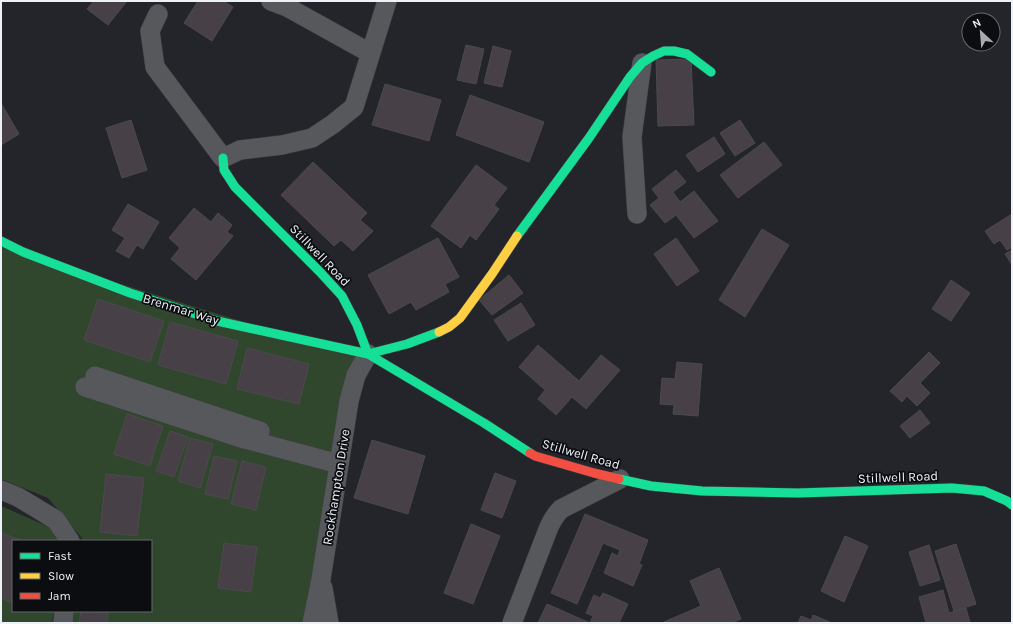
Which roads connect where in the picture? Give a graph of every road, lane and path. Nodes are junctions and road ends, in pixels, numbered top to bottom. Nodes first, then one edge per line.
1 (271, 1) edge
2 (387, 1) edge
3 (158, 14) dead end
4 (370, 53) junction
5 (642, 63) junction
6 (711, 72) dead end
7 (223, 158) junction
8 (638, 214) dead end
9 (1, 241) edge
10 (368, 354) junction
11 (90, 382) dead end
12 (339, 464) junction
13 (620, 479) junction
14 (1, 490) edge
15 (1012, 505) edge
16 (69, 540) edge
17 (321, 579) junction
18 (64, 612) edge
19 (63, 623) edge
20 (312, 623) edge
21 (329, 623) edge
22 (512, 623) edge

1 - 4 street
2 - 4 street
3 - 7 street
4 - 7 street
5 - 6 street
5 - 8 street
5 - 10 street
7 - 10 street, Stillwell Road
9 - 10 street, Brenmar Way
10 - 12 street, Rockhampton Drive
10 - 13 street, Stillwell Road
11 - 12 street
12 - 17 street, Rockhampton Drive
13 - 15 street, Stillwell Road
13 - 22 street
14 - 16 street
17 - 20 street, Rockhampton Drive
17 - 21 street
18 - 19 street

